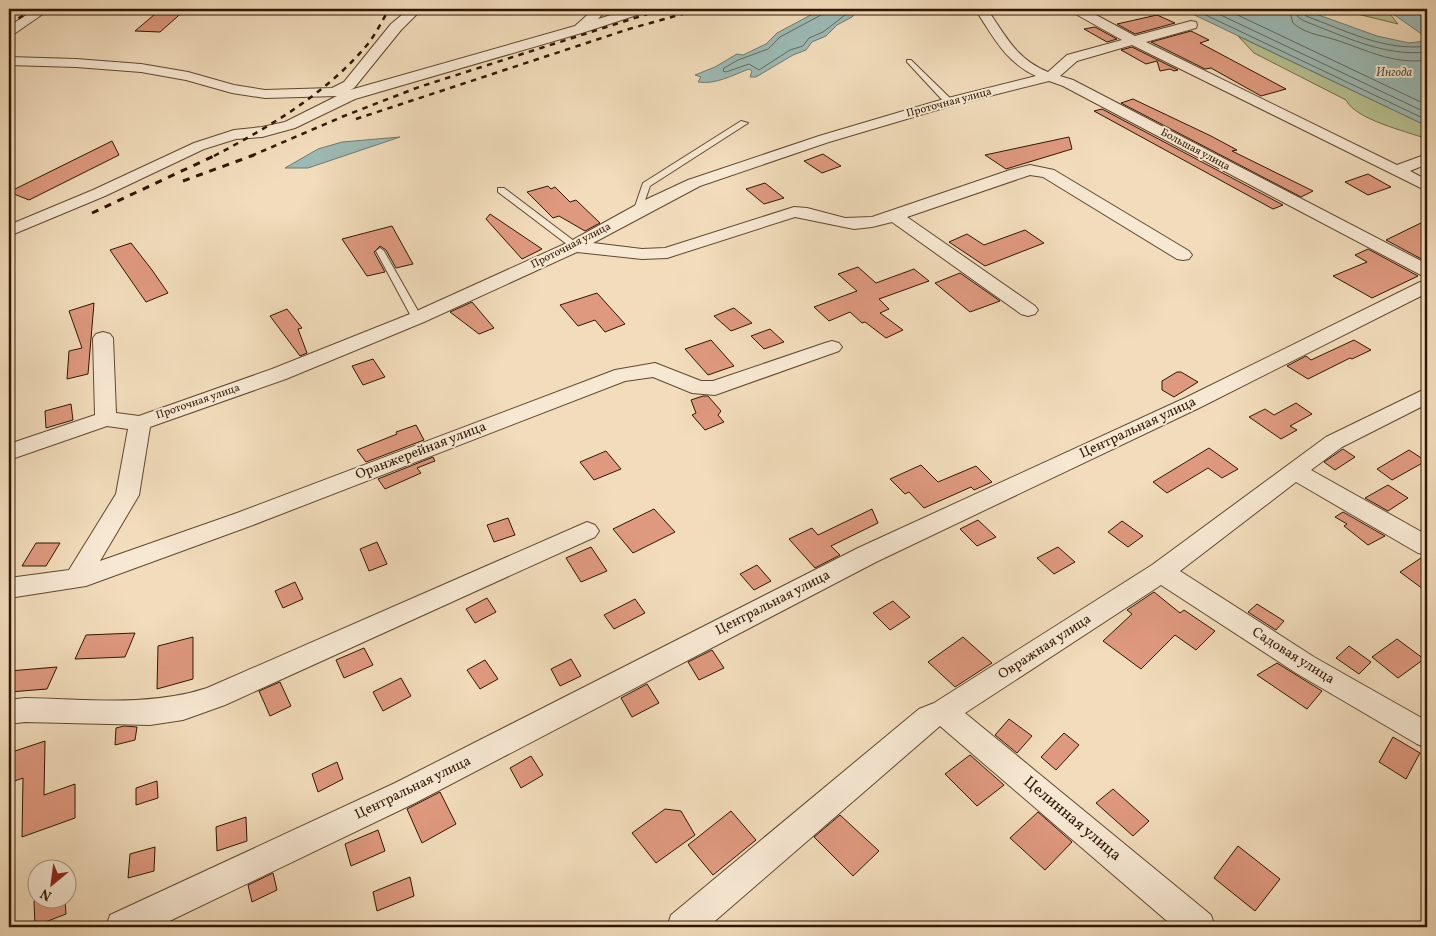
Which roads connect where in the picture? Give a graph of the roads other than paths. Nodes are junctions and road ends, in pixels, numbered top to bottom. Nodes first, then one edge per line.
1 (44, 9) edge
2 (416, 9) edge
3 (601, 9) edge
4 (642, 9) edge
5 (981, 9) edge
6 (1076, 9) edge
7 (1191, 25) dead end
8 (580, 29) junction
9 (9, 31) edge
10 (1134, 41) junction
11 (9, 61) edge
12 (909, 61) dead end
13 (1050, 77) junction
14 (335, 92) junction
15 (352, 95) junction
16 (948, 102) junction
17 (744, 123) dead end
18 (1427, 159) edge
19 (1397, 171) junction
20 (1427, 186) edge
21 (502, 190) dead end
22 (637, 212) junction
23 (895, 216) junction
24 (9, 231) edge
25 (575, 246) junction
26 (380, 251) dead end
27 (1183, 256) dead end
28 (1427, 271) edge
29 (1427, 286) edge
30 (1028, 310) dead end
31 (417, 318) junction
32 (103, 338) dead end
33 (832, 348) dead end
34 (1427, 395) edge
35 (106, 419) junction
36 (140, 423) junction
37 (9, 452) edge
38 (1296, 472) junction
39 (587, 531) dead end
40 (1427, 546) edge
41 (1162, 572) junction
42 (76, 579) junction
43 (9, 588) edge
44 (9, 712) edge
45 (944, 712) junction
46 (1427, 735) edge
47 (122, 927) edge
48 (682, 927) edge
49 (1199, 927) edge

1 - 9 street
2 - 14 street
3 - 8 street
4 - 8 street
5 - 13 street, Большая улица
6 - 10 street
7 - 10 street, Проточная улица
8 - 15 street
10 - 13 street, Проточная улица
10 - 19 street
11 - 14 street
12 - 16 lane
13 - 16 street, Проточная улица
13 - 28 street, Большая улица
14 - 15 street
15 - 24 street
16 - 22 street, Проточная улица
17 - 22 lane
18 - 19 street
19 - 20 street
21 - 25 lane
22 - 25 street, Проточная улица
23 - 25 street
23 - 27 street
23 - 30 street
25 - 31 street, Проточная улица
26 - 31 lane
29 - 47 street, Центральная улица
31 - 36 street, Проточная улица
32 - 35 street
33 - 42 street, Оранжерейная улица
34 - 38 street, Овражная улица
35 - 36 street, Проточная улица
35 - 37 street, Проточная улица
36 - 42 street
38 - 40 street
38 - 41 street, Овражная улица
39 - 44 street
41 - 45 street, Овражная улица
41 - 46 street, Садовая улица
42 - 43 street, Оранжерейная улица
45 - 48 street, Овражная улица
45 - 49 street, Целинная улица

